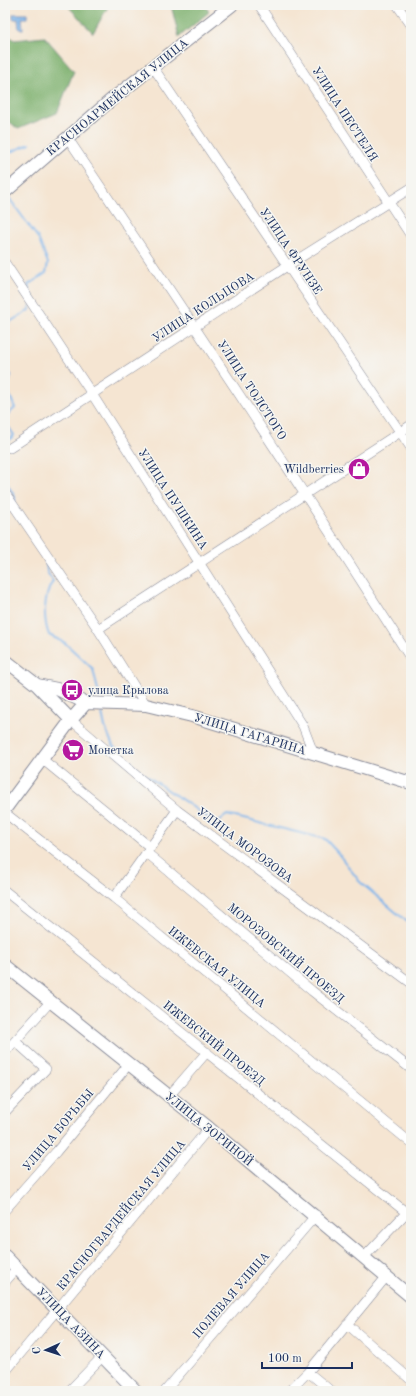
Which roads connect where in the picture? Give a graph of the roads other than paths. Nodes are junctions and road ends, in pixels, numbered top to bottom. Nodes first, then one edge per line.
1 (232, 5) edge
2 (259, 5) edge
3 (397, 5) edge
4 (411, 25) edge
5 (153, 67) junction
6 (67, 137) junction
7 (411, 188) edge
8 (5, 192) edge
9 (390, 203) junction
10 (411, 236) edge
11 (5, 263) edge
12 (287, 266) junction
13 (195, 326) junction
14 (92, 394) junction
15 (411, 425) edge
16 (401, 432) junction
17 (10, 448) dead end
18 (411, 448) edge
19 (5, 492) edge
20 (306, 494) junction
21 (199, 563) junction
22 (98, 629) junction
23 (411, 659) edge
24 (5, 660) edge
25 (37, 685) junction
26 (86, 704) junction
27 (146, 705) junction
28 (71, 720) junction
29 (313, 752) junction
30 (42, 759) junction
31 (411, 782) edge
32 (5, 809) edge
33 (177, 810) junction
34 (5, 813) edge
35 (149, 850) junction
36 (5, 891) edge
37 (114, 898) junction
38 (5, 965) edge
39 (411, 983) edge
40 (51, 1001) junction
41 (9, 1046) edge
42 (207, 1052) junction
43 (129, 1064) junction
44 (411, 1069) edge
45 (169, 1096) junction
46 (5, 1112) edge
47 (209, 1128) junction
48 (411, 1143) edge
49 (5, 1210) edge
50 (409, 1210) edge
51 (316, 1215) junction
52 (5, 1256) edge
53 (364, 1257) junction
54 (17, 1268) junction
55 (387, 1276) junction
56 (5, 1282) edge
57 (411, 1297) edge
58 (58, 1309) junction
59 (347, 1324) junction
60 (103, 1356) junction
61 (5, 1372) edge
62 (308, 1372) junction
63 (411, 1380) edge
64 (69, 1391) edge
65 (136, 1391) edge
66 (165, 1391) edge
67 (289, 1391) edge
68 (330, 1391) edge

1 - 5 main road, КРАСНОАРМЕЙСКАЯ УЛИЦА
2 - 9 street, УЛИЦА ПЕСТЕЛЯ
3 - 4 street
5 - 6 main road, КРАСНОАРМЕЙСКАЯ УЛИЦА
5 - 12 street, УЛИЦА ФРУНЗЕ
6 - 8 main road, КРАСНОАРМЕЙСКАЯ УЛИЦА
6 - 13 street, УЛИЦА ТОЛСТОГО
7 - 9 street, УЛИЦА КОЛЬЦОВА
9 - 10 street, УЛИЦА ПЕСТЕЛЯ
9 - 12 street, УЛИЦА КОЛЬЦОВА
11 - 14 street, УЛИЦА ПУШКИНА
12 - 13 street, УЛИЦА КОЛЬЦОВА
12 - 16 street, УЛИЦА ФРУНЗЕ
13 - 14 street, УЛИЦА КОЛЬЦОВА
13 - 20 street, УЛИЦА ТОЛСТОГО
14 - 17 street, УЛИЦА КОЛЬЦОВА
14 - 21 street, УЛИЦА ПУШКИНА
15 - 16 street
16 - 18 street, УЛИЦА ФРУНЗЕ
16 - 20 street
19 - 22 street
20 - 21 street
20 - 23 street, УЛИЦА ТОЛСТОГО
21 - 22 street
21 - 29 street, УЛИЦА ПУШКИНА
22 - 27 street
24 - 25 main road
25 - 26 main road
25 - 28 main road
26 - 27 main road, УЛИЦА ГАГАРИНА
26 - 28 main road
27 - 29 main road, УЛИЦА ГАГАРИНА
28 - 30 main road
28 - 33 street, УЛИЦА МОРОЗОВА
29 - 31 main road, УЛИЦА ГАГАРИНА
30 - 32 main road
30 - 35 street, МОРОЗОВСКИЙ ПРОЕЗД
33 - 35 street
33 - 39 street, УЛИЦА МОРОЗОВА
34 - 37 street, ИЖЕВСКАЯ УЛИЦА
35 - 37 street
35 - 44 street, МОРОЗОВСКИЙ ПРОЕЗД
36 - 42 street, ИЖЕВСКИЙ ПРОЕЗД
37 - 48 street, ИЖЕВСКАЯ УЛИЦА
38 - 40 main road, УЛИЦА ЗОРИНОЙ
40 - 41 street
40 - 43 main road, УЛИЦА ЗОРИНОЙ
41 - 46 street
42 - 45 street
42 - 50 street, ИЖЕВСКИЙ ПРОЕЗД
43 - 45 main road, УЛИЦА ЗОРИНОЙ
43 - 49 street, УЛИЦА БОРЬБЫ
45 - 47 main road, УЛИЦА ЗОРИНОЙ
47 - 51 main road, УЛИЦА ЗОРИНОЙ
47 - 58 street, КРАСНОГВАРДЕЙСКАЯ УЛИЦА
50 - 53 street
51 - 53 main road, УЛИЦА ЗОРИНОЙ
51 - 66 street, ПОЛЕВАЯ УЛИЦА
52 - 54 main road, УЛИЦА АЗИНА
53 - 55 main road, УЛИЦА ЗОРИНОЙ
54 - 56 street
54 - 58 main road, УЛИЦА АЗИНА
55 - 57 main road, УЛИЦА ЗОРИНОЙ
55 - 59 street
58 - 60 main road, УЛИЦА АЗИНА
58 - 61 street, КРАСНОГВАРДЕЙСКАЯ УЛИЦА
59 - 62 street
59 - 63 street
60 - 64 street
60 - 65 main road, УЛИЦА АЗИНА
62 - 67 street
62 - 68 street

